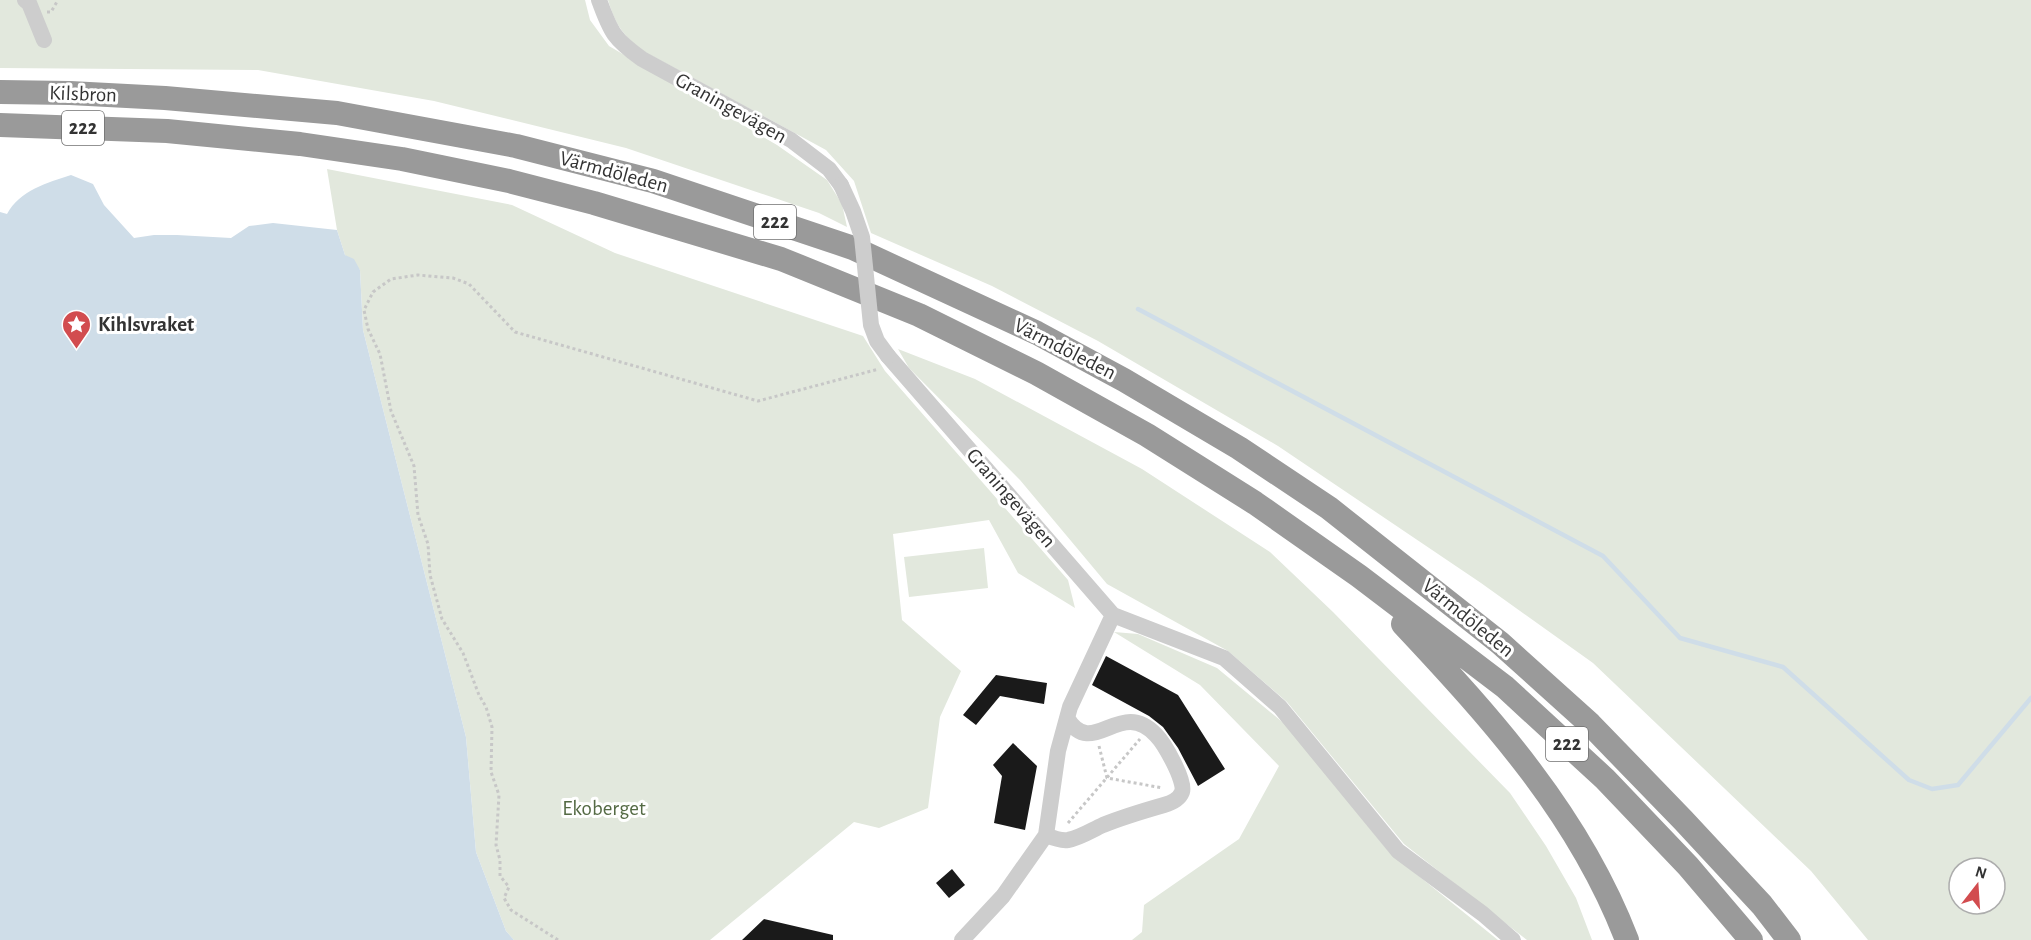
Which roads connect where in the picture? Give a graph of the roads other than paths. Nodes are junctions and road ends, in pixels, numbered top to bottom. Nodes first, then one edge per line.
1 (25, 0) edge
2 (599, 0) edge
3 (44, 40) dead end
4 (0, 92) edge
5 (165, 98) joint
6 (0, 125) edge
7 (167, 131) joint
8 (1359, 576) junction
9 (1113, 615) junction
10 (1067, 718) junction
11 (1683, 820) junction
12 (1051, 837) junction
13 (962, 940) edge
14 (1514, 940) edge
15 (1628, 940) edge
16 (1751, 940) edge
17 (1790, 940) edge
18 (1806, 940) edge

1 - 3 street
2 - 9 street, Graningevägen, bridge
4 - 5 highway, Kilsbron / 222
5 - 11 highway, Värmdöleden / 222
6 - 7 highway, Kilsbron / 222
7 - 8 highway, Värmdöleden / 222
8 - 15 highway
8 - 16 highway, Värmdöleden / 222
9 - 10 street
9 - 14 street, Graningevägen
10 - 12 street
10 - 12 street
11 - 17 highway, Värmdöleden / 222
11 - 18 highway
12 - 13 street

